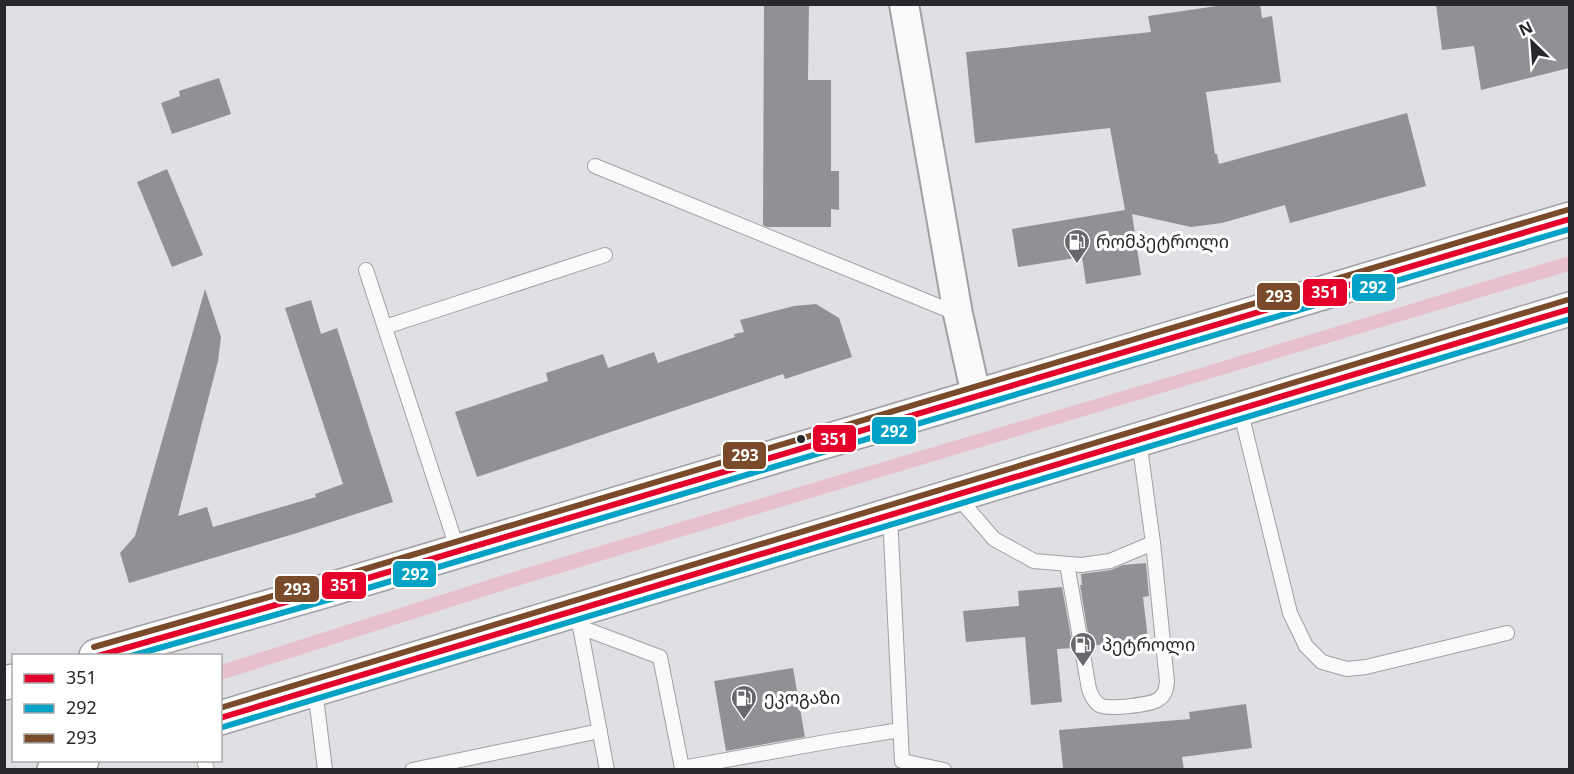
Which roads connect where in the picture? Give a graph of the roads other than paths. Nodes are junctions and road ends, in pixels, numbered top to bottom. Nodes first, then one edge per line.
1 (904, 4) edge
2 (595, 166) dead end
3 (1569, 219) edge
4 (605, 255) dead end
5 (366, 270) dead end
6 (1569, 309) edge
7 (958, 314) junction
8 (385, 327) junction
9 (976, 395) junction
10 (1240, 410) junction
11 (1139, 440) junction
12 (956, 495) junction
13 (890, 515) junction
14 (1153, 543) junction
15 (458, 551) junction
16 (1067, 564) junction
17 (578, 618) junction
18 (1507, 633) dead end
19 (110, 651) edge
20 (315, 689) junction
21 (222, 717) edge
22 (900, 730) junction
23 (600, 731) junction
24 (76, 762) edge
25 (901, 765) edge
26 (54, 770) edge
27 (325, 770) edge
28 (412, 770) edge
29 (607, 770) edge
30 (944, 770) edge

1 - 7 street
2 - 7 lane
3 - 9 main road
4 - 8 lane
5 - 8 lane
6 - 10 main road
7 - 9 street
8 - 15 lane
9 - 15 main road
10 - 11 main road
10 - 18 lane
11 - 12 main road
11 - 14 lane
12 - 13 main road
12 - 16 lane
13 - 17 main road
13 - 22 lane
14 - 16 lane
14 - 16 lane
15 - 19 main road
17 - 20 main road
17 - 22 lane
17 - 23 lane
20 - 21 main road
20 - 27 lane
22 - 25 lane
23 - 28 lane
23 - 29 lane
24 - 26 main road
25 - 30 lane

